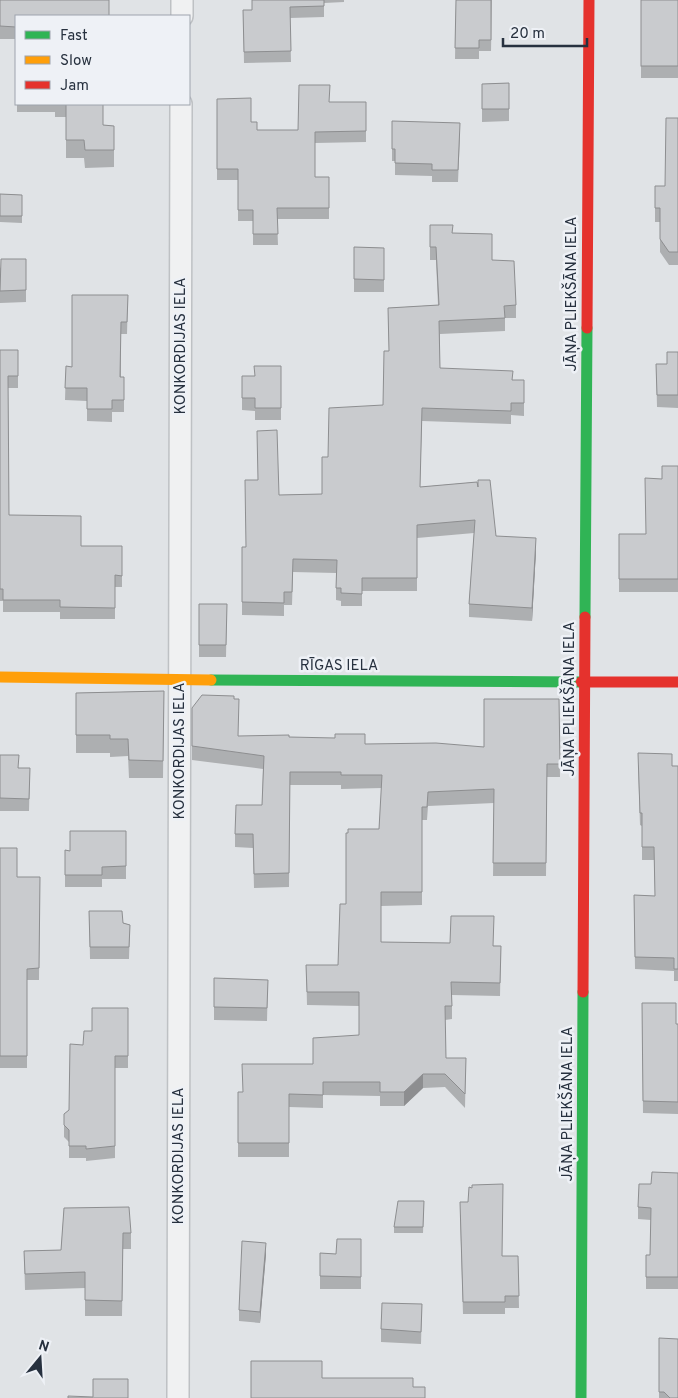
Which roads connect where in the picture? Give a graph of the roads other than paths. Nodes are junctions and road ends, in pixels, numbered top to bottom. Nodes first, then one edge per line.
1 (182, 0) edge
2 (589, 0) edge
3 (182, 15) edge
4 (182, 105) edge
5 (0, 677) edge
6 (181, 680) junction
7 (586, 682) junction
8 (678, 682) edge
9 (178, 1398) edge
10 (581, 1398) edge

1 - 3 street
2 - 7 street, JĀŅA PLIEKŠĀNA IELA
4 - 6 street, KONKORDIJAS IELA
5 - 6 street, RĪGAS IELA
6 - 7 street, RĪGAS IELA
6 - 9 street, KONKORDIJAS IELA
7 - 8 street, RĪGAS IELA
7 - 10 street, JĀŅA PLIEKŠĀNA IELA

